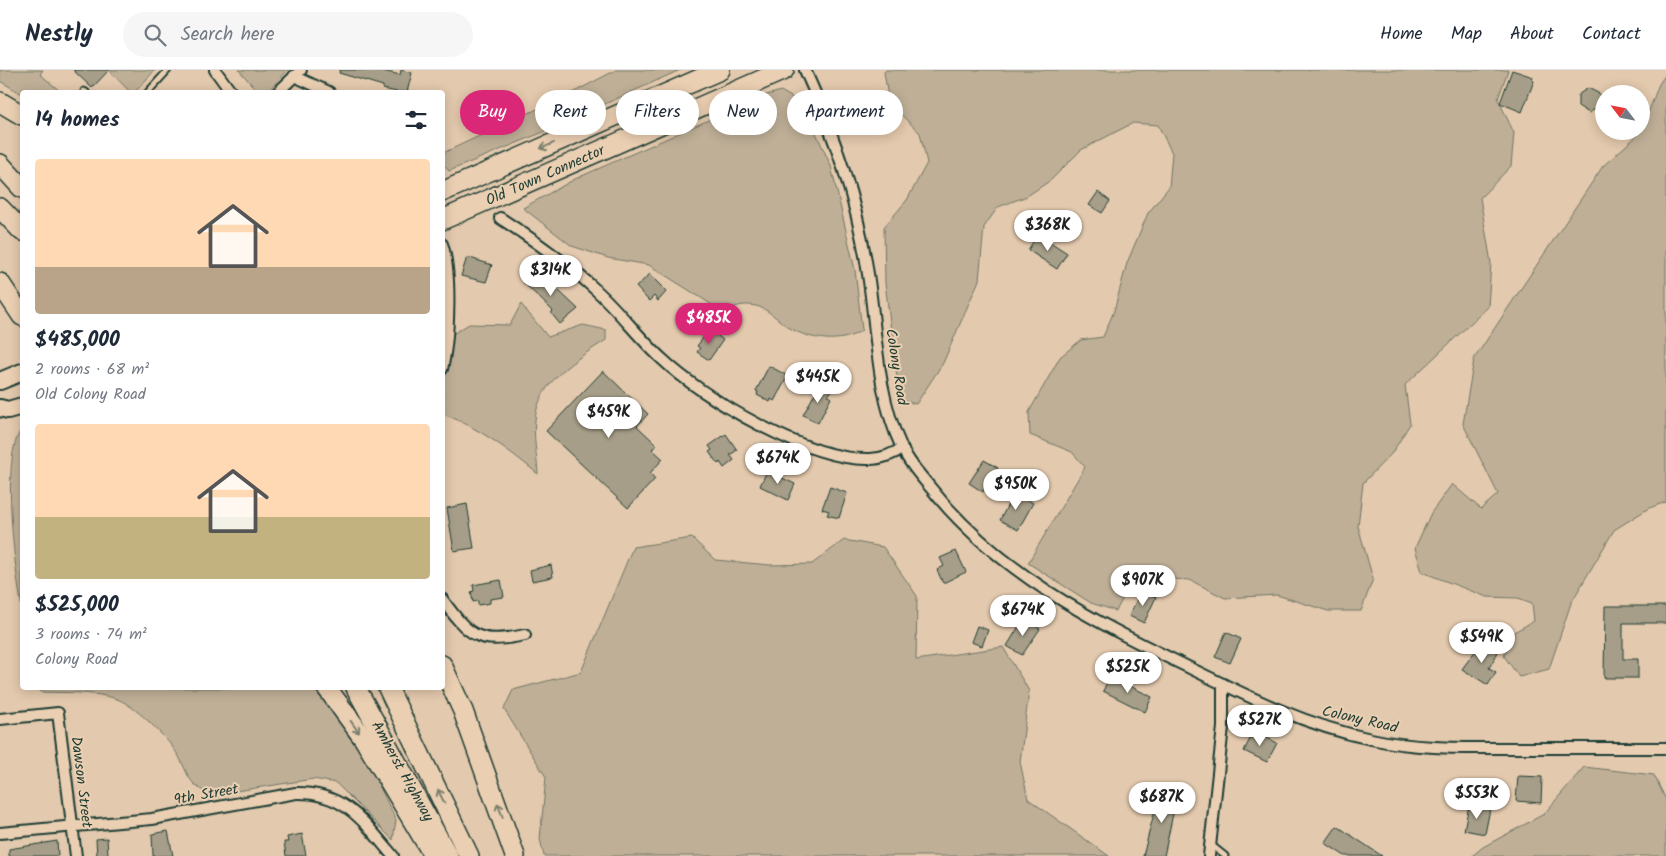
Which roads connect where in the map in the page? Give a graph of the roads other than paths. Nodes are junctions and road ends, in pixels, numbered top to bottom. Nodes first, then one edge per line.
1 (168, 70) edge
2 (215, 70) edge
3 (720, 70) edge
4 (784, 70) edge
5 (805, 70) edge
6 (297, 73) edge
7 (150, 90) edge
8 (230, 90) edge
9 (280, 90) edge
10 (326, 90) edge
11 (0, 102) edge
12 (20, 115) edge
13 (0, 164) edge
14 (20, 186) edge
15 (445, 191) edge
16 (0, 208) edge
17 (500, 218) dead end
18 (445, 219) edge
19 (20, 229) edge
20 (445, 260) edge
21 (0, 283) edge
22 (20, 313) edge
23 (445, 344) edge
24 (20, 373) edge
25 (0, 382) edge
26 (20, 407) edge
27 (0, 408) edge
28 (902, 449) junction
29 (445, 602) edge
30 (525, 635) dead end
31 (445, 672) edge
32 (1223, 684) junction
33 (328, 690) edge
34 (357, 690) edge
35 (389, 690) edge
36 (0, 719) edge
37 (1666, 748) edge
38 (73, 827) junction
39 (0, 833) edge
40 (1210, 844) junction
41 (76, 856) edge
42 (393, 856) edge
43 (434, 856) edge
44 (448, 856) edge
45 (469, 856) edge
46 (515, 856) edge
47 (1209, 856) edge
48 (1225, 856) edge

1 - 7 lane
2 - 8 street
3 -> 15 highway, Old Town Connector
4 - 18 highway, Old Town Connector
5 - 28 street, Colony Road
6 - 9 street
6 - 10 street
11 - 12 highway
13 - 14 highway
16 - 19 highway
17 - 28 street
20 - 23 street
21 - 22 highway
24 - 25 main road
26 - 27 main road
28 - 32 street, Colony Road
29 - 30 street
46 -> 31 highway
32 - 37 street, Colony Road
32 - 40 street
33 -> 43 highway
34 - 44 highway, Amherst Highway
45 -> 35 highway, Amherst Highway
36 - 38 street, Dawson Street
38 - 39 street, 9th Street
38 - 41 street, Dawson Street
38 - 42 street, 9th Street
40 - 47 street
40 - 48 lane

